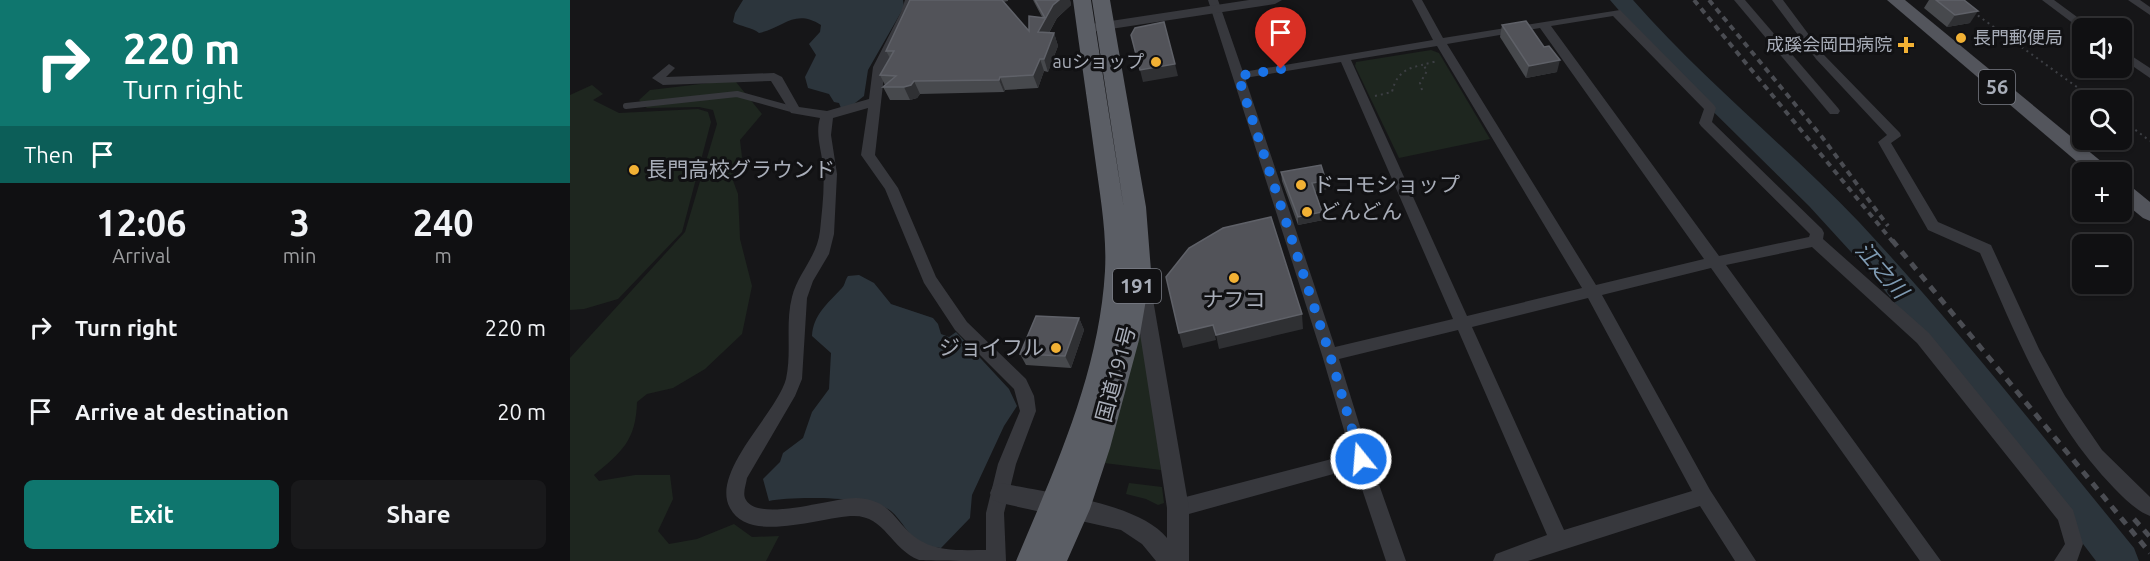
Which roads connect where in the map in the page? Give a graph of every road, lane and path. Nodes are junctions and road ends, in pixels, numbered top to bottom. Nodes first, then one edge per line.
1 (910, 0) edge
2 (1082, 0) edge
3 (1101, 0) edge
4 (1275, 0) edge
5 (1417, 0) edge
6 (1739, 0) edge
7 (1777, 0) edge
8 (1895, 0) edge
9 (2047, 0) edge
10 (2133, 0) edge
11 (1214, 5) edge
12 (1966, 7) edge
13 (2150, 12) edge
14 (2072, 18) edge
15 (1543, 24) junction
16 (1096, 27) junction
17 (1440, 42) junction
18 (1345, 59) junction
19 (1450, 59) junction
20 (2132, 60) edge
21 (1424, 66) junction
22 (669, 68) dead end
23 (2150, 74) edge
24 (1238, 76) junction
25 (1422, 90) dead end
26 (2081, 90) edge
27 (1363, 98) junction
28 (874, 102) junction
29 (626, 106) dead end
30 (795, 110) junction
31 (1834, 111) dead end
32 (827, 115) junction
33 (2132, 127) edge
34 (2150, 141) edge
35 (2089, 162) edge
36 (2132, 198) edge
37 (2150, 213) edge
38 (1815, 241) junction
39 (1714, 262) junction
40 (1139, 271) junction
41 (1593, 293) junction
42 (1463, 322) junction
43 (1330, 355) junction
44 (1361, 459) junction
45 (1001, 493) junction
46 (1704, 496) junction
47 (1065, 507) junction
48 (2150, 507) edge
49 (1178, 508) junction
50 (1559, 540) junction
51 (997, 559) edge
52 (1031, 561) edge
53 (1051, 561) edge
54 (1168, 561) edge
55 (1178, 561) edge
56 (1396, 561) edge
57 (1503, 561) edge
58 (1746, 561) edge
59 (1931, 561) edge
60 (2064, 561) edge

1 - 28 street
2 - 16 highway, 国道191号 / 191
3 - 16 highway, 国道191号 / 191
4 - 11 street
5 - 17 street
6 - 31 street
7 - 48 street
8 - 35 main road, 56
9 - 14 street
10 - 13 street
11 - 16 street
11 - 24 street
12 - 26 path
15 - 17 street
15 - 38 street
15 - 39 street
16 - 40 highway, 国道191号 / 191
16 - 47 highway, 国道191号 / 191
17 - 18 street
17 - 19 street
18 - 24 street
18 - 27 street
19 - 21 path
19 - 41 street
20 - 23 street
21 - 25 path
21 - 27 path
22 - 30 street
24 - 43 street
27 - 42 street
28 - 32 street
28 - 45 street
29 - 30 lane
30 - 32 street
32 - 51 street
33 - 34 path
36 - 37 main road
38 - 39 street
38 - 60 street
39 - 41 street
39 - 59 street
40 - 47 highway, 国道191号 / 191
40 - 49 street
41 - 42 street
41 - 46 street
42 - 43 street
42 - 50 street
43 - 44 street
44 - 49 street
44 - 56 street
45 - 47 street
45 - 51 street
46 - 50 street
46 - 58 street
47 - 52 highway, 国道191号 / 191
47 - 53 highway, 国道191号 / 191
47 - 54 street
49 - 55 street
50 - 57 street

